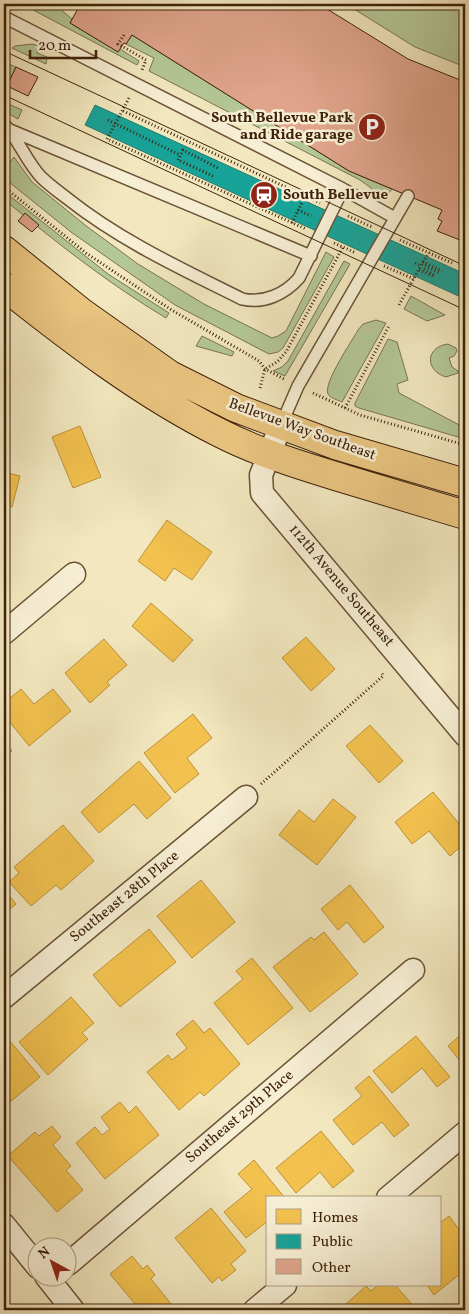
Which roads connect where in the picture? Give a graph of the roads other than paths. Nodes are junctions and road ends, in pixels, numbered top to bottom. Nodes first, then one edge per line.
1 (4, 17) edge
2 (7, 127) edge
3 (344, 189) junction
4 (408, 196) dead end
5 (395, 218) junction
6 (4, 250) edge
7 (311, 256) junction
8 (4, 286) edge
9 (281, 426) junction
10 (269, 454) junction
11 (465, 483) edge
12 (465, 515) edge
13 (74, 574) dead end
14 (4, 633) edge
15 (465, 734) edge
16 (246, 797) road end
17 (413, 970) dead end
18 (4, 996) edge
19 (465, 1133) edge
20 (390, 1196) edge
21 (4, 1225) edge
22 (28, 1254) edge
23 (78, 1255) edge
24 (55, 1286) edge
25 (284, 1286) edge
26 (74, 1310) edge
27 (255, 1310) edge

1 - 3 lane
2 - 7 lane
2 - 7 lane
3 - 5 lane
3 - 7 lane
4 - 5 lane
5 - 9 lane
6 - 9 main road, Bellevue Way Southeast
8 - 10 main road, Bellevue Way Southeast
9 - 10 street, 112th Avenue Southeast
9 - 11 main road, Bellevue Way Southeast
10 - 12 main road, Bellevue Way Southeast
10 - 15 street, 112th Avenue Southeast
13 - 14 street
16 - 18 street, Southeast 28th Place
17 - 23 street, Southeast 29th Place
19 - 20 street
21 - 22 street
24 - 26 street
25 - 27 street

